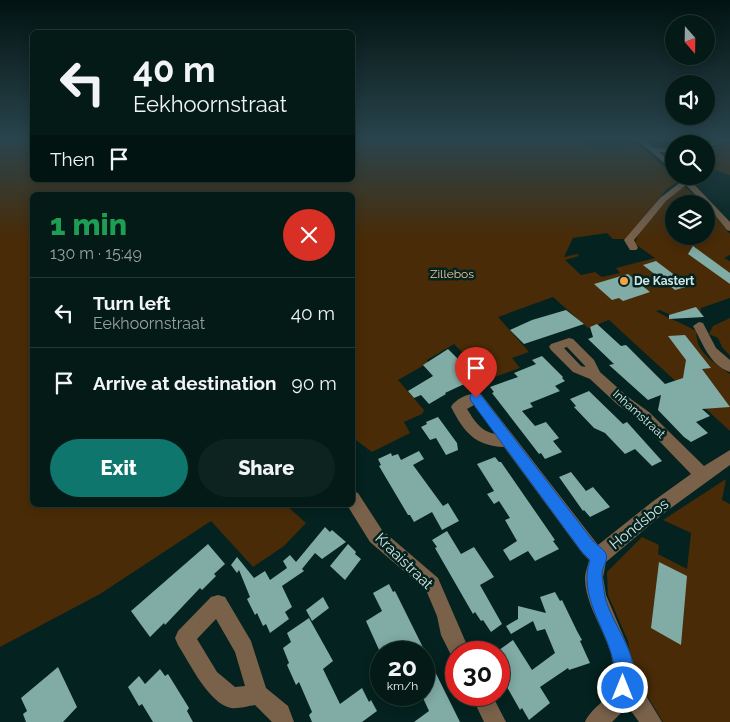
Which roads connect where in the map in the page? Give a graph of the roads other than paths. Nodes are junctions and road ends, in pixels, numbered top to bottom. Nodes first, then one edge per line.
1 (678, 185) edge
2 (689, 185) edge
3 (730, 228) edge
4 (633, 248) dead end
5 (699, 326) dead end
6 (730, 367) edge
7 (595, 375) dead end
8 (508, 441) dead end
9 (730, 457) edge
10 (702, 476) junction
11 (355, 504) edge
12 (599, 557) junction
13 (454, 641) edge
14 (623, 688) junction
15 (258, 694) junction
16 (486, 706) edge
17 (283, 722) edge
18 (494, 722) edge
19 (596, 722) edge
20 (651, 722) edge

1 - 4 street
2 - 3 street
5 - 6 street
7 - 10 street, Inhamstraat
8 - 12 street
9 - 10 street, Hondsbos
10 - 12 street, Hondsbos
11 - 13 street, Kraaistraat
12 - 14 street, Hondsbos
14 - 19 street
14 - 20 street
15 - 15 street
15 - 17 street
16 - 18 street

